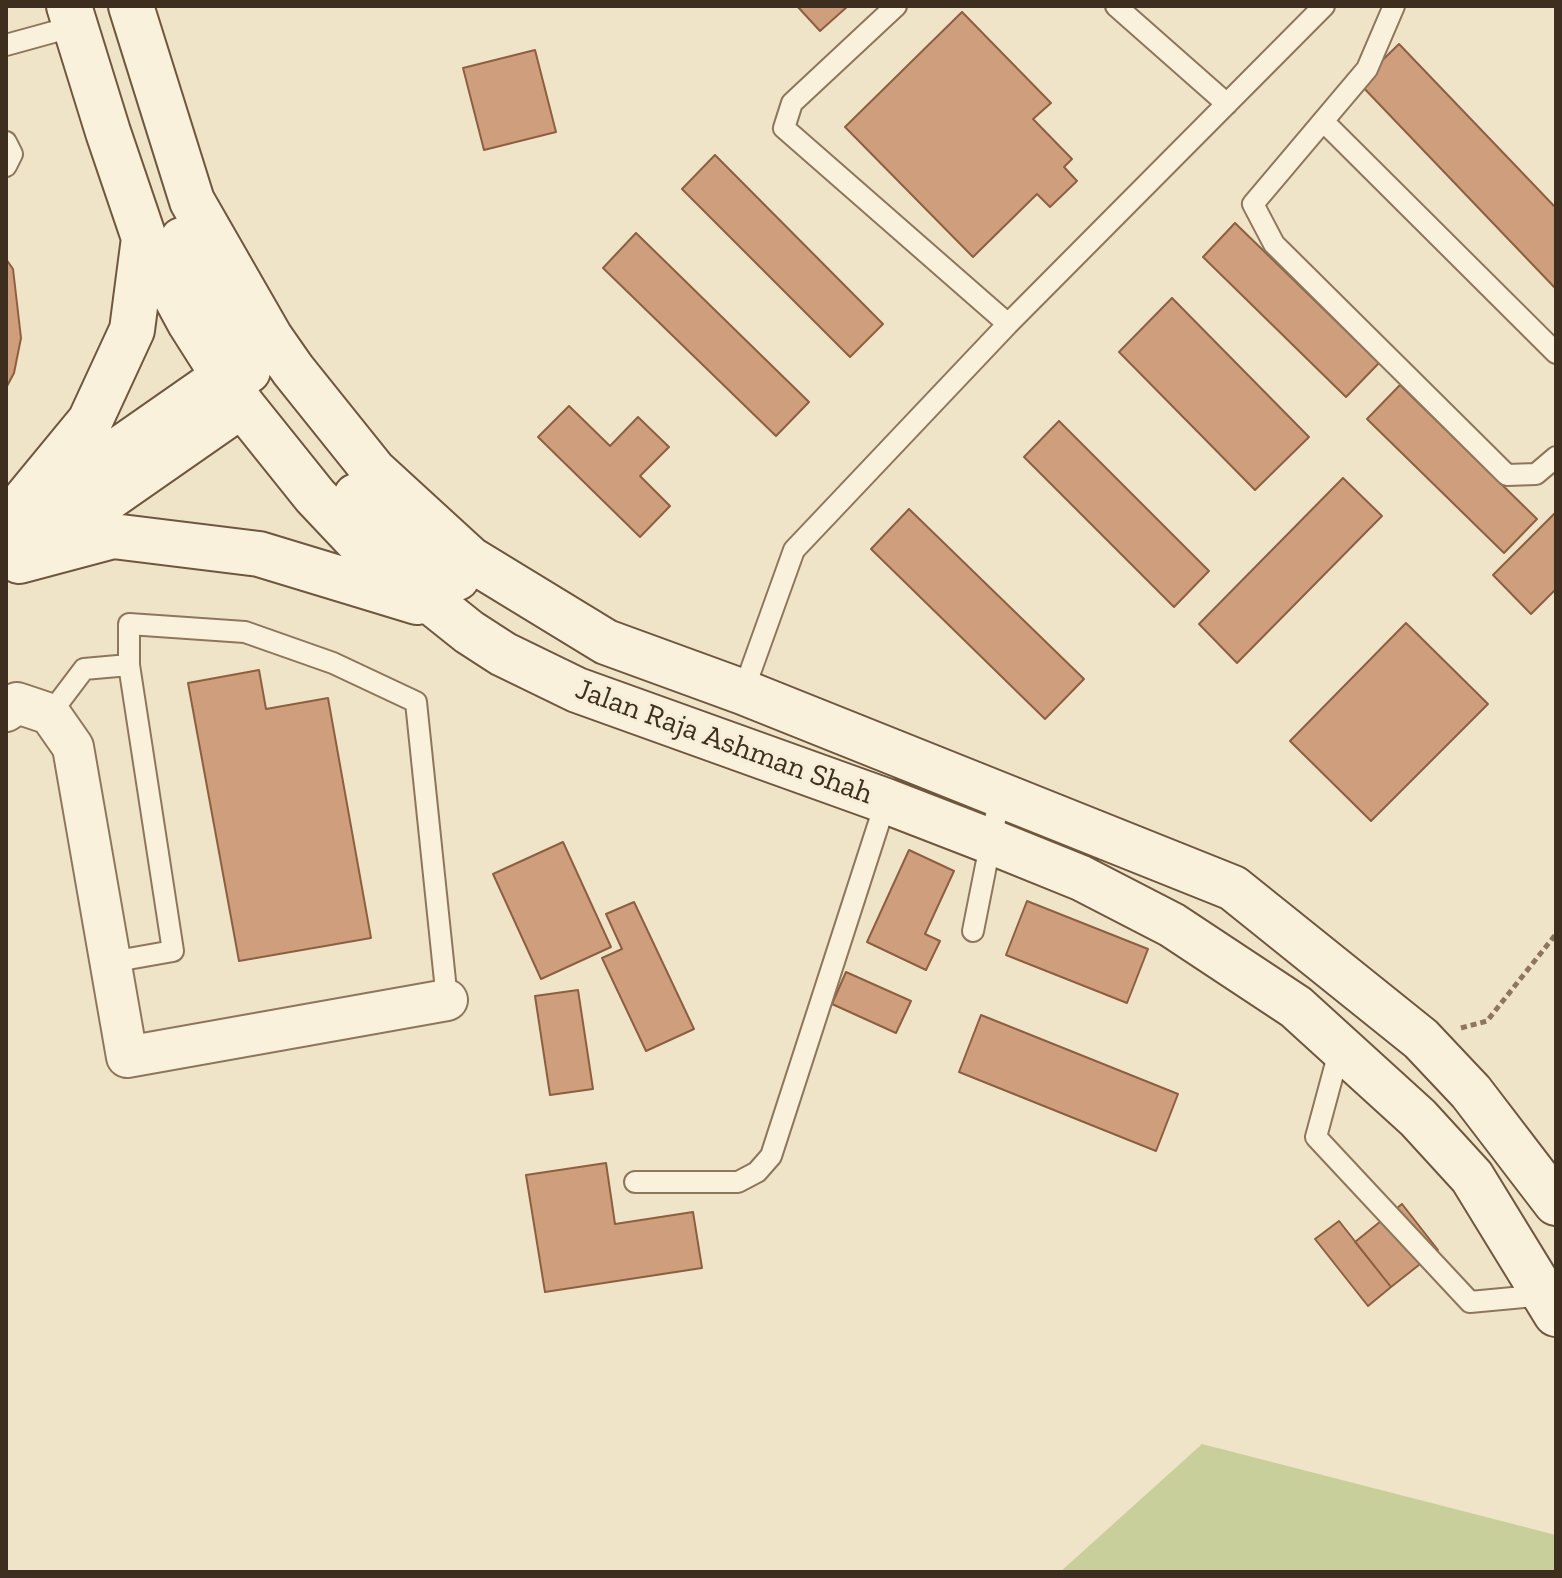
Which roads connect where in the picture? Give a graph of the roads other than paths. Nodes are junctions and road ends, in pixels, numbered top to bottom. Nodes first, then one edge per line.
1 (130, 6) edge
2 (896, 6) edge
3 (1116, 6) edge
4 (1324, 6) edge
5 (1394, 6) edge
6 (72, 16) edge
7 (6, 45) edge
8 (1227, 104) junction
9 (1323, 121) junction
10 (6, 142) edge
11 (6, 166) edge
12 (144, 238) junction
13 (1008, 324) junction
14 (1556, 353) edge
15 (239, 387) junction
16 (1556, 457) edge
17 (9, 546) edge
18 (435, 607) junction
19 (606, 642) junction
20 (129, 665) junction
21 (743, 692) junction
22 (6, 711) edge
23 (50, 714) junction
24 (1000, 795) junction
25 (886, 801) junction
26 (992, 842) junction
27 (973, 931) dead end
28 (111, 962) junction
29 (447, 1000) joint
30 (1340, 1048) junction
31 (635, 1182) dead end
32 (1556, 1203) edge
33 (1551, 1304) edge

1 - 15 main road
1 - 19 main road, Jalan Raja Ashman Shah
2 - 13 lane
3 - 8 lane
4 - 8 lane
5 - 9 lane
6 - 7 lane
6 - 12 main road, Jalan Raja Ashman Shah
8 - 13 lane
9 - 14 lane
9 - 16 lane
10 - 11 lane
12 - 15 main road, Jalan Raja Ashman Shah
12 - 17 main road
13 - 21 lane
15 - 17 main road
15 - 18 main road, Jalan Raja Ashman Shah
15 - 19 main road
17 - 18 main road
18 - 25 main road, Jalan Raja Ashman Shah
19 - 21 main road, Jalan Raja Ashman Shah
20 - 23 lane
20 - 28 lane
20 - 29 lane
21 - 24 main road, Jalan Raja Ashman Shah
22 - 23 street
23 - 28 street
24 - 26 lane
24 - 32 main road, Jalan Raja Ashman Shah
25 - 26 main road, Jalan Raja Ashman Shah
25 - 31 lane
26 - 27 lane
26 - 30 main road, Jalan Raja Ashman Shah
28 - 29 street
30 - 33 main road, Jalan Raja Ashman Shah
30 - 33 lane

